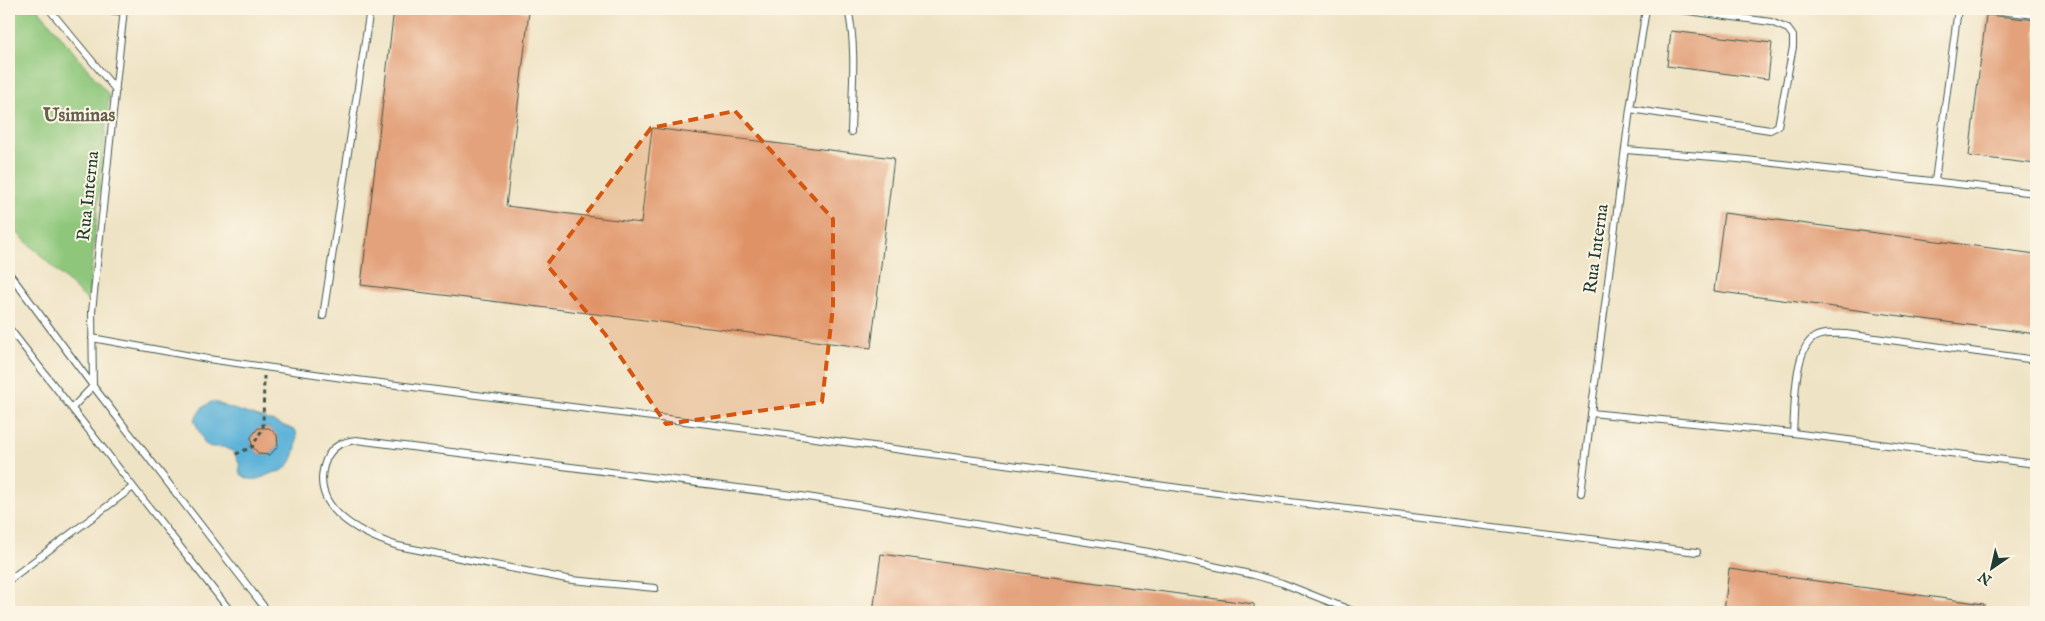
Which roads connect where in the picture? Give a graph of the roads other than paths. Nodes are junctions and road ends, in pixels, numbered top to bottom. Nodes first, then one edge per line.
1 (49, 9) edge
2 (99, 9) edge
3 (370, 9) edge
4 (848, 9) edge
5 (1646, 9) edge
6 (1673, 9) edge
7 (1958, 9) edge
8 (1980, 9) edge
9 (124, 10) edge
10 (2036, 15) edge
11 (116, 90) junction
12 (1630, 109) junction
13 (851, 132) dead end
14 (1626, 150) junction
15 (1935, 181) junction
16 (2036, 192) edge
17 (9, 273) edge
18 (323, 316) dead end
19 (9, 328) edge
20 (92, 338) junction
21 (2036, 360) edge
22 (93, 386) junction
23 (72, 408) junction
24 (1591, 413) junction
25 (1793, 433) junction
26 (2036, 464) edge
27 (133, 487) junction
28 (1581, 493) dead end
29 (1697, 552) dead end
30 (9, 580) edge
31 (656, 588) dead end
32 (231, 612) edge
33 (268, 612) edge
34 (1355, 612) edge

1 - 11 lane
2 - 9 lane
3 - 18 lane
4 - 13 lane
5 - 12 lane, Rua Interna
6 - 12 lane
7 - 15 lane
8 - 10 lane
9 - 11 lane, Rua Interna
11 - 20 lane, Rua Interna
12 - 14 lane, Rua Interna
14 - 15 lane
14 - 24 lane, Rua Interna
15 - 16 lane
17 - 22 lane
19 - 23 lane
20 - 22 lane, Rua Interna
20 - 29 lane
21 - 25 lane
22 - 23 lane
22 - 33 lane
23 - 27 lane
24 - 25 lane
24 - 28 lane, Rua Interna
25 - 26 lane
27 - 30 lane
27 - 32 lane
31 - 34 lane

